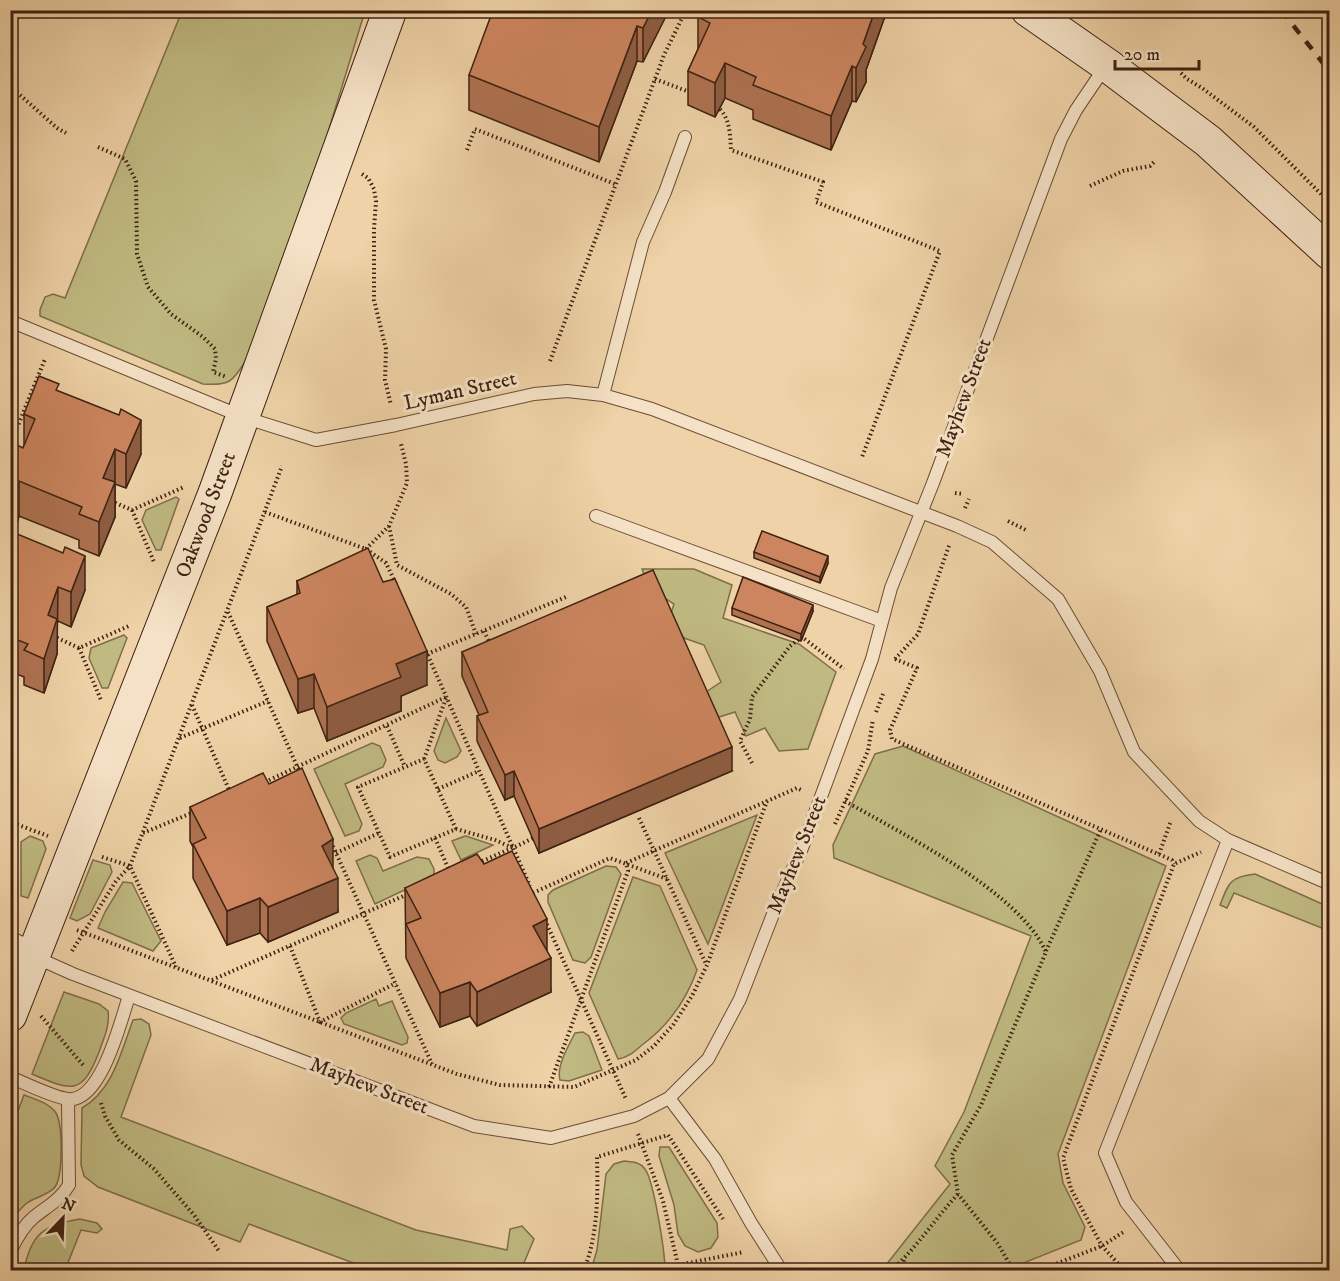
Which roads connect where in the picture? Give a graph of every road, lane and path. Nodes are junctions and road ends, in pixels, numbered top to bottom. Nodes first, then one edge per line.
1 (390, 10) edge
2 (686, 10) edge
3 (1028, 10) edge
4 (1107, 65) junction
5 (1181, 73) dead end
6 (655, 79) junction
7 (10, 86) edge
8 (697, 94) edge
9 (713, 102) edge
10 (66, 133) dead end
11 (685, 137) dead end
12 (98, 147) dead end
13 (467, 150) dead end
14 (1155, 161) dead end
15 (361, 173) dead end
16 (615, 184) junction
17 (1090, 186) dead end
18 (1329, 203) edge
19 (1329, 253) edge
20 (10, 321) edge
21 (45, 359) dead end
22 (550, 361) dead end
23 (219, 381) dead end
24 (603, 395) junction
25 (392, 408) dead end
26 (243, 417) junction
27 (400, 443) dead end
28 (10, 445) edge
29 (861, 457) dead end
30 (282, 466) dead end
31 (193, 483) dead end
32 (955, 493) dead end
33 (963, 494) dead end
34 (969, 499) dead end
35 (108, 500) edge
36 (966, 506) dead end
37 (132, 510) junction
38 (265, 512) junction
39 (921, 512) junction
40 (596, 516) dead end
41 (1008, 521) dead end
42 (389, 526) junction
43 (1028, 531) dead end
44 (950, 543) dead end
45 (366, 549) junction
46 (386, 562) junction
47 (397, 565) junction
48 (158, 571) dead end
49 (400, 593) edge
50 (566, 597) dead end
51 (227, 611) junction
52 (882, 621) junction
53 (140, 622) dead end
54 (484, 631) junction
55 (476, 634) junction
56 (52, 636) edge
57 (423, 644) edge
58 (79, 648) junction
59 (493, 652) edge
60 (427, 654) junction
61 (895, 659) junction
62 (844, 669) dead end
63 (890, 669) dead end
64 (446, 698) junction
65 (101, 701) dead end
66 (268, 701) junction
67 (880, 704) dead end
68 (192, 705) junction
69 (387, 726) junction
70 (202, 728) junction
71 (179, 738) junction
72 (424, 759) junction
73 (752, 763) dead end
74 (405, 767) junction
75 (298, 768) junction
76 (479, 771) junction
77 (303, 779) edge
78 (260, 784) edge
79 (438, 789) junction
80 (801, 790) dead end
81 (231, 796) edge
82 (767, 801) junction
83 (202, 809) edge
84 (10, 816) edge
85 (1174, 816) dead end
86 (639, 818) dead end
87 (13, 823) junction
88 (456, 829) junction
89 (1101, 829) junction
90 (327, 832) edge
91 (142, 833) junction
92 (379, 833) junction
93 (435, 838) junction
94 (532, 838) edge
95 (55, 839) dead end
96 (1228, 840) junction
97 (513, 848) junction
98 (654, 849) junction
99 (336, 853) junction
100 (93, 854) dead end
101 (1159, 854) junction
102 (327, 858) edge
103 (626, 862) junction
104 (1174, 864) junction
105 (472, 866) edge
106 (130, 867) junction
107 (452, 875) edge
108 (667, 879) junction
109 (1329, 884) edge
110 (533, 893) junction
111 (409, 894) edge
112 (10, 898) edge
113 (538, 903) edge
114 (364, 914) junction
115 (543, 914) edge
116 (82, 932) junction
117 (290, 946) junction
118 (22, 950) edge
119 (72, 951) dead end
120 (1046, 952) junction
121 (707, 965) junction
122 (176, 967) junction
123 (211, 981) junction
124 (396, 983) junction
125 (129, 996) junction
126 (581, 999) junction
127 (10, 1015) edge
128 (46, 1020) dead end
129 (320, 1022) junction
130 (432, 1064) junction
131 (613, 1071) junction
132 (90, 1073) dead end
133 (10, 1077) edge
134 (549, 1087) junction
135 (98, 1093) dead end
136 (669, 1098) junction
137 (68, 1100) junction
138 (634, 1116) junction
139 (641, 1142) junction
140 (958, 1194) junction
141 (1140, 1221) junction
142 (725, 1222) dead end
143 (738, 1242) dead end
144 (1102, 1246) junction
145 (219, 1251) dead end
146 (10, 1252) edge
147 (744, 1252) junction
148 (904, 1260) junction
149 (750, 1261) dead end
150 (678, 1265) junction
151 (1012, 1268) edge
152 (584, 1270) edge
153 (680, 1270) edge
154 (782, 1270) edge
155 (892, 1270) edge
156 (901, 1270) edge
157 (1040, 1270) edge
158 (1124, 1270) edge
159 (1179, 1270) edge

1 - 26 street, Oakwood Street
2 - 6 path
3 - 4 street
4 - 19 street
4 - 39 lane, Mayhew Street
5 - 18 path
6 - 8 path
6 - 16 path
7 - 10 path
9 - 29 path
11 - 24 lane
12 - 23 path
13 - 16 path
14 - 17 path
15 - 25 path
16 - 22 path
20 - 26 lane, Lyman Street
21 - 28 path
24 - 26 lane, Lyman Street
24 - 39 lane, Lyman Street
26 - 118 street, Oakwood Street
27 - 42 path
30 - 38 path
31 - 37 path
32 - 33 path
34 - 36 path
35 - 37 path
37 - 48 path
38 - 45 path
38 - 51 path
39 - 52 lane, Mayhew Street
39 - 96 lane, Lyman Street
40 - 52 lane
41 - 43 path
42 - 45 path
42 - 47 path
44 - 61 path
45 - 46 path
46 - 47 path
46 - 49 path
47 - 55 path
50 - 54 path
51 - 66 path
51 - 68 path
52 - 136 lane, Mayhew Street
53 - 58 path
54 - 55 path
54 - 59 path
55 - 60 path
56 - 58 path
57 - 60 path
58 - 65 path
60 - 64 path
61 - 63 path
61 - 89 path
62 - 73 path
64 - 69 path
64 - 72 path
64 - 76 path
66 - 70 path
66 - 75 path
67 - 120 path
68 - 70 path
68 - 71 path
69 - 74 path
69 - 75 path
70 - 71 path
70 - 81 path
71 - 91 path
72 - 74 path
72 - 79 path
74 - 92 path
75 - 77 path
75 - 78 path
76 - 79 path
76 - 97 path
79 - 88 path
80 - 82 path
82 - 98 path
82 - 121 path
83 - 91 path
84 - 87 path
85 - 101 path
86 - 98 path
87 - 95 path
87 - 112 path
88 - 93 path
88 - 97 path
89 - 101 path
89 - 120 path
90 - 99 path
91 - 106 path
92 - 93 path
92 - 99 path
93 - 107 path
94 - 97 path
96 - 104 path
96 - 109 lane, Lyman Street
96 - 141 lane
97 - 105 path
97 - 110 path
98 - 103 path
98 - 108 path
99 - 102 path
99 - 114 path
100 - 106 path
101 - 104 path
103 - 108 path
103 - 110 path
103 - 126 path
104 - 144 path
106 - 116 path
106 - 122 path
108 - 121 path
110 - 113 path
111 - 114 path
114 - 117 path
114 - 124 path
115 - 126 path
116 - 119 path
116 - 122 path
117 - 123 path
117 - 129 path
118 - 125 lane, Mayhew Street
118 - 127 street, Oakwood Street
120 - 140 path
121 - 131 path
122 - 123 path
123 - 129 path
124 - 129 path
124 - 130 path
125 - 137 lane
125 - 138 lane, Mayhew Street
126 - 131 path
126 - 134 path
128 - 132 path
129 - 130 path
130 - 134 path
131 - 134 path
131 - 138 path
133 - 137 lane
135 - 145 path
136 - 138 lane, Mayhew Street
136 - 154 lane
137 - 146 lane
138 - 139 path
139 - 142 path
139 - 150 path
139 - 152 path
140 - 148 path
140 - 151 path
141 - 144 path
141 - 159 lane
143 - 147 path
144 - 157 path
144 - 158 path
147 - 149 path
147 - 150 path
148 - 155 path
148 - 156 path
150 - 153 path

